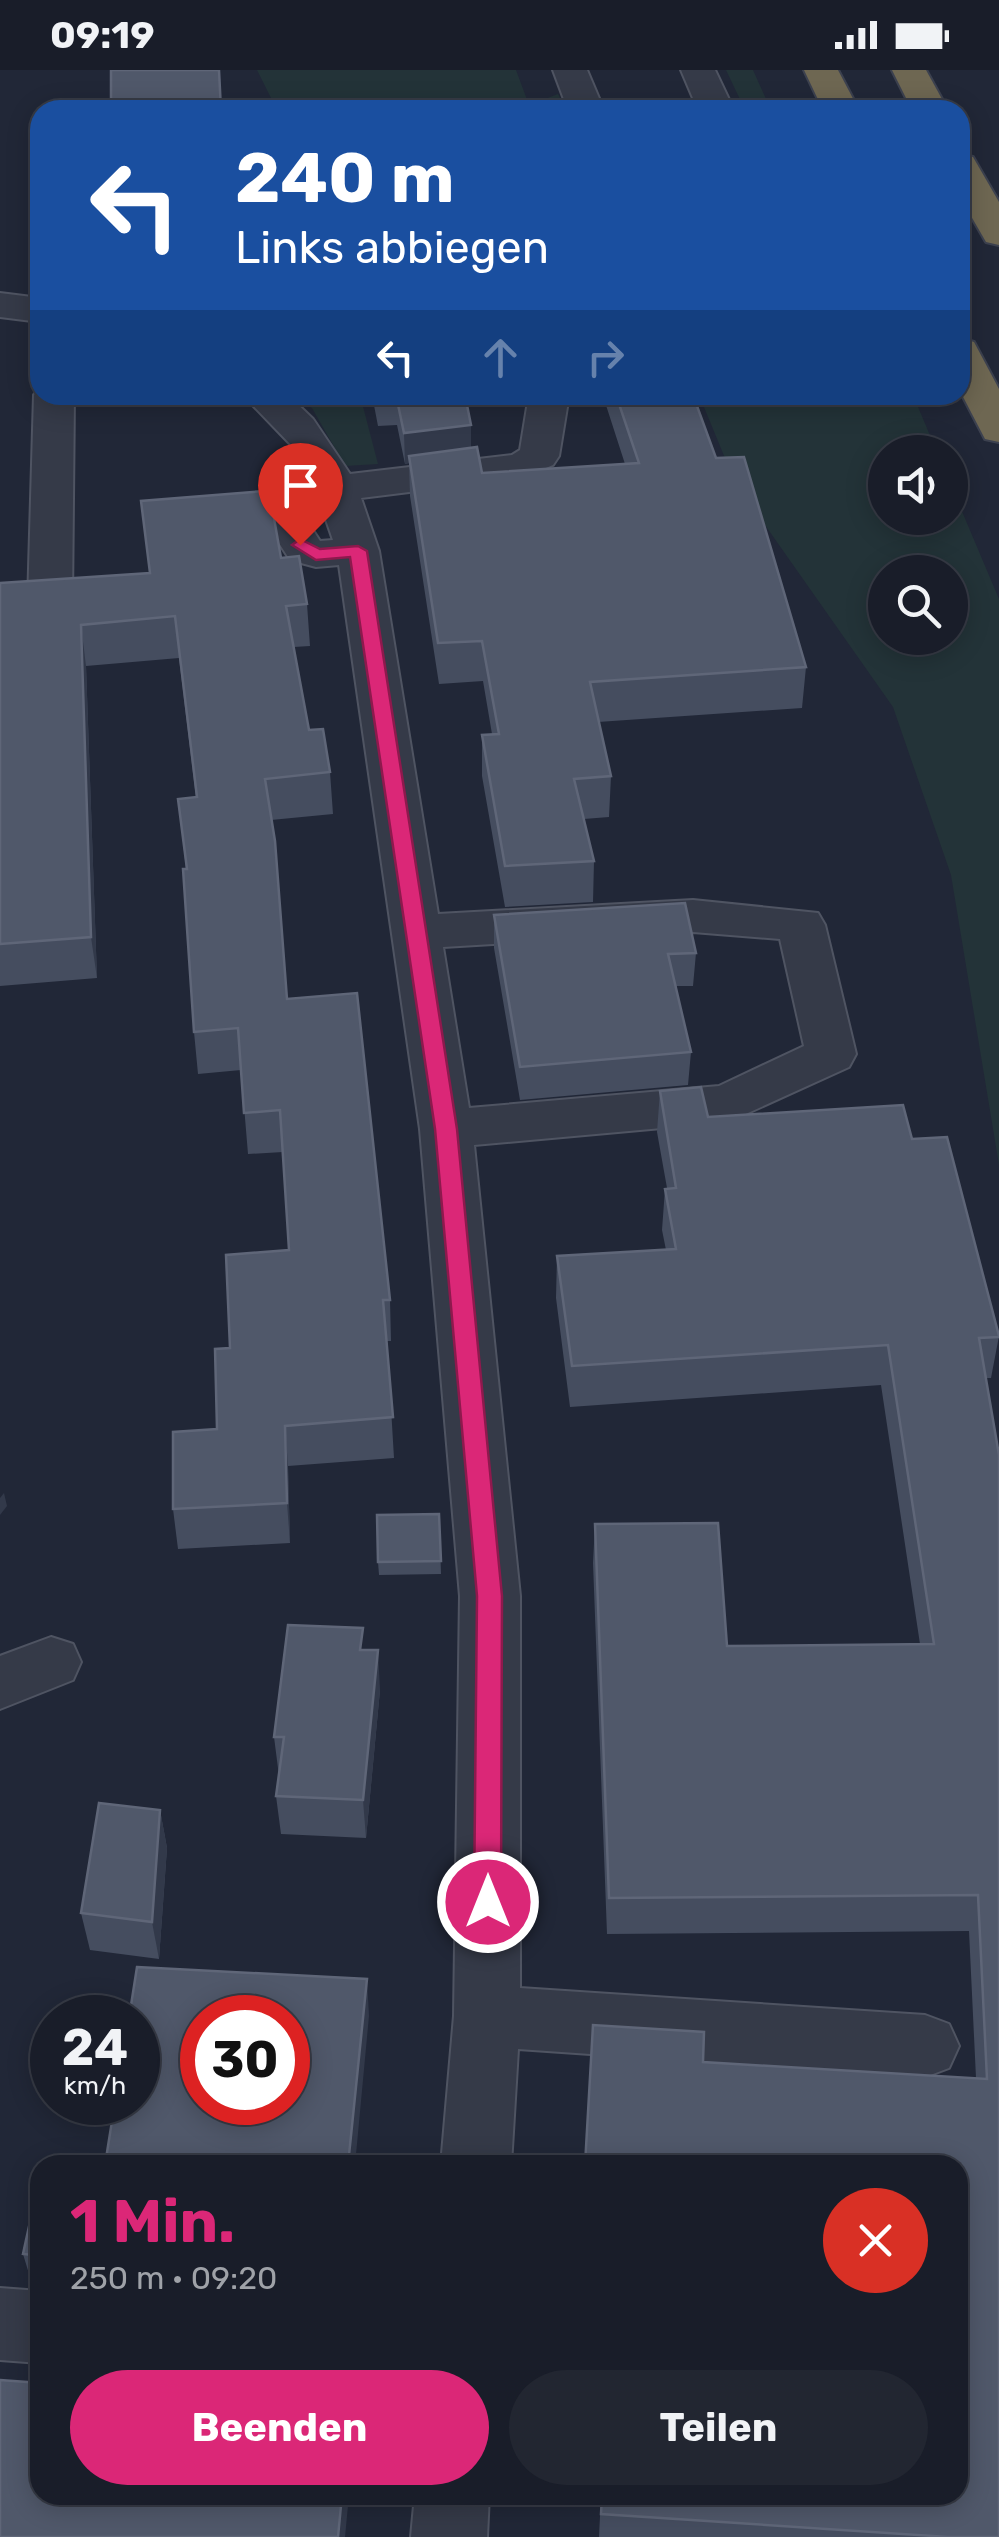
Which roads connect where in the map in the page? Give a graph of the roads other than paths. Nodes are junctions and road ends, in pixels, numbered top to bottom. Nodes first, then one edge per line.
1 (570, 70) edge
2 (698, 70) edge
3 (821, 70) edge
4 (908, 70) edge
5 (582, 100) edge
6 (712, 100) edge
7 (836, 100) edge
8 (924, 100) edge
9 (970, 183) edge
10 (999, 234) edge
11 (0, 306) edge
12 (30, 309) edge
13 (970, 371) edge
14 (970, 399) edge
15 (54, 405) edge
16 (277, 405) edge
17 (548, 405) edge
18 (999, 432) edge
19 (339, 488) junction
20 (278, 509) dead end
21 (358, 551) junction
22 (50, 603) edge
23 (417, 932) junction
24 (446, 1129) junction
25 (487, 2016) junction
26 (925, 2046) dead end
27 (477, 2155) edge
28 (0, 2324) edge
29 (30, 2326) edge
30 (451, 2505) edge
31 (449, 2537) edge

1 - 5 street
2 - 6 street
3 - 7 highway
4 - 8 highway
9 - 10 highway
11 - 12 street
13 - 18 highway
14 - 18 street
15 - 22 street
16 - 19 street
17 - 19 street
19 - 21 street
20 - 21 street
21 - 23 street
23 - 24 street
23 - 24 street
24 - 25 street
25 - 26 street
25 - 27 street
28 - 29 street
30 - 31 street

